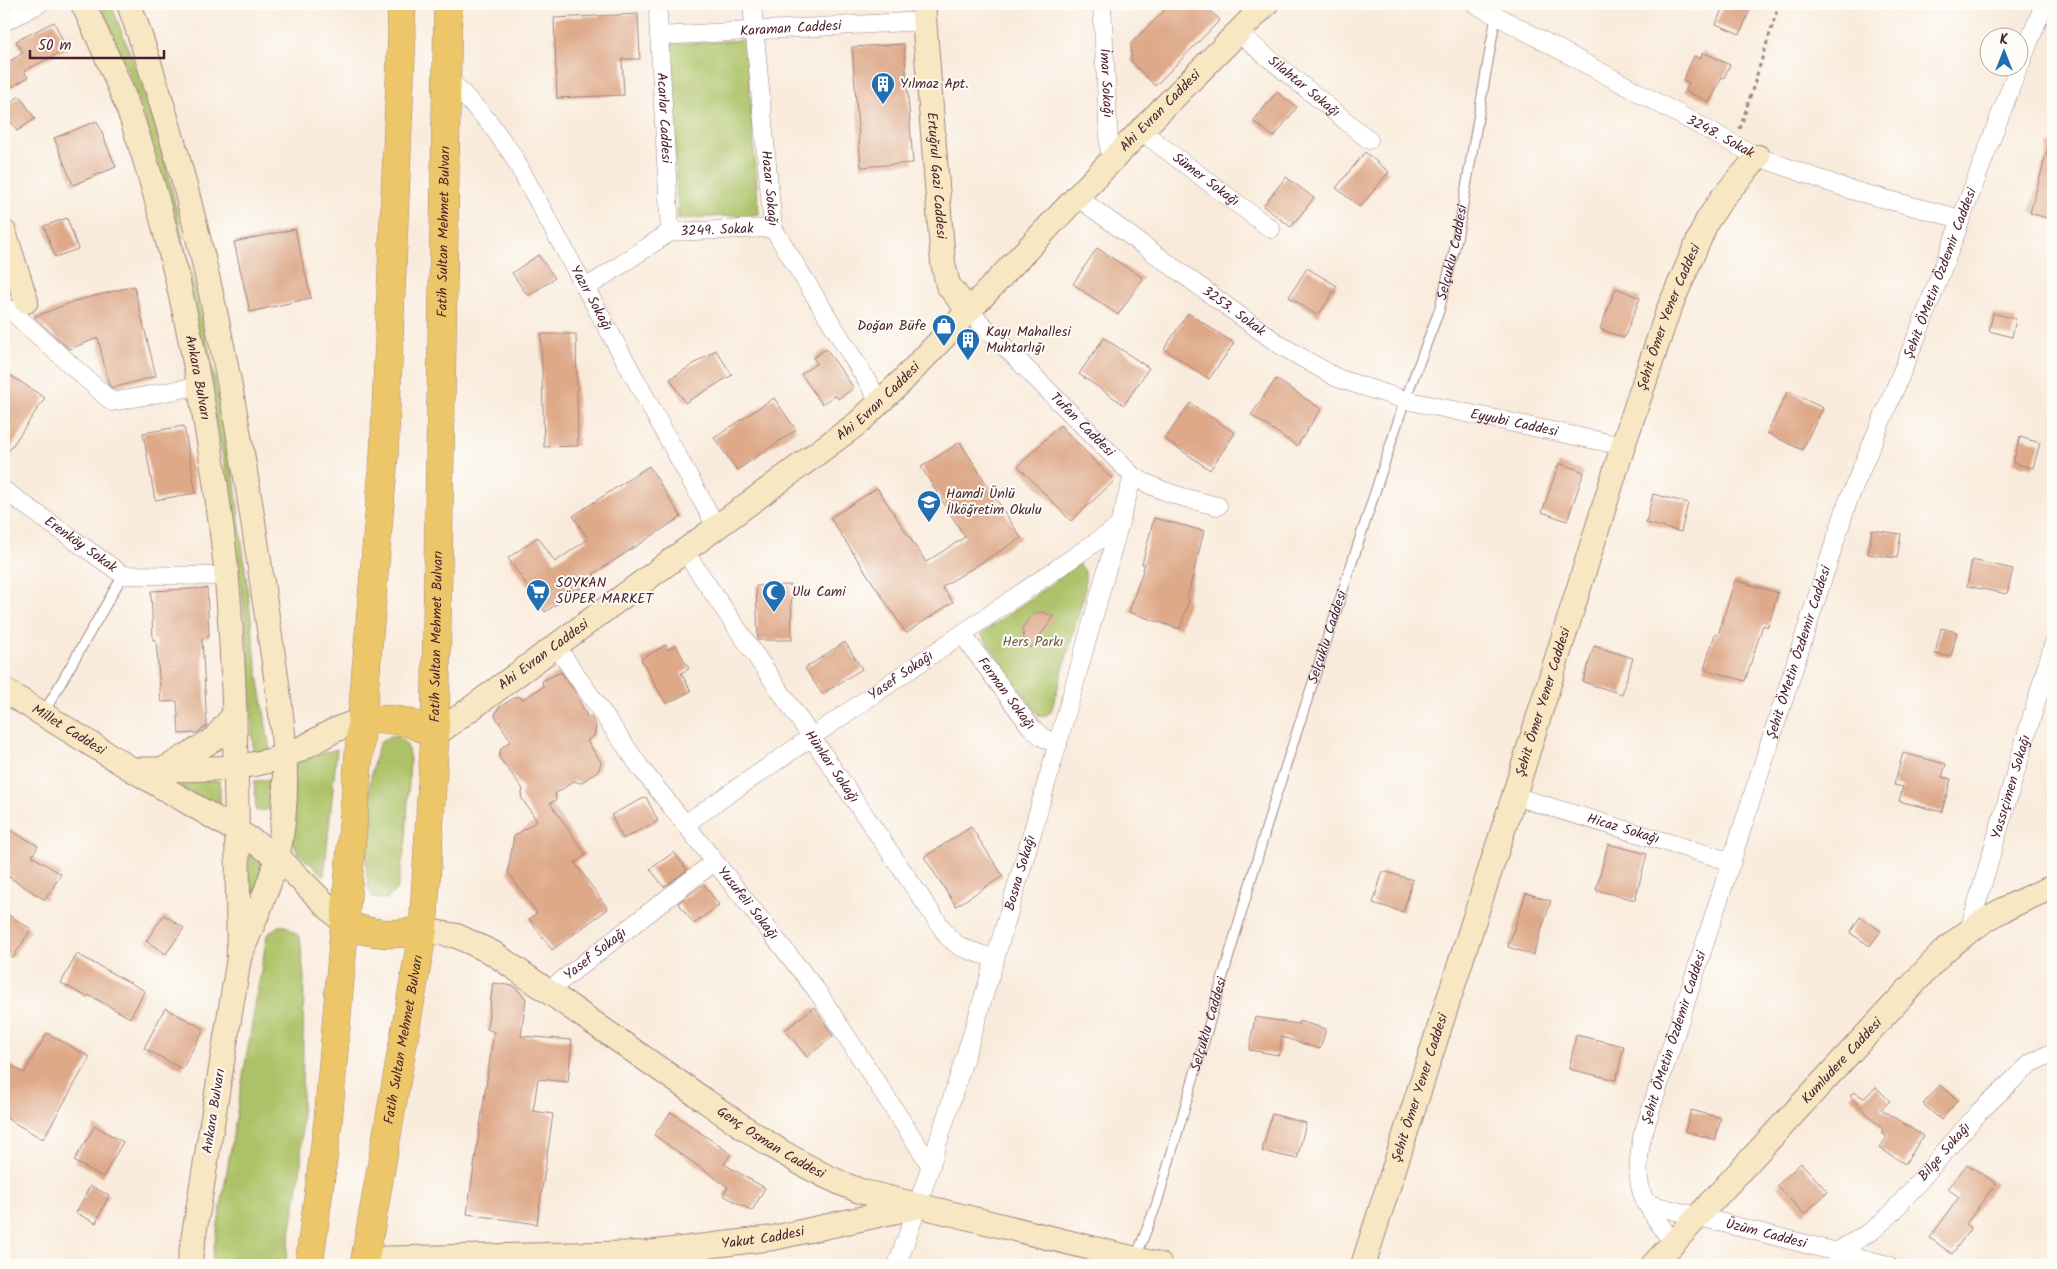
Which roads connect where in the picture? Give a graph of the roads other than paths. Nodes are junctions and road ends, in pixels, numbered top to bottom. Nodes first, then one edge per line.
1 (39, 4) edge
2 (84, 4) edge
3 (129, 4) edge
4 (401, 4) edge
5 (448, 4) edge
6 (752, 4) edge
7 (1102, 4) edge
8 (1266, 4) edge
9 (1476, 4) edge
10 (2044, 4) edge
11 (658, 9) edge
12 (1497, 10) edge
13 (924, 12) edge
14 (4, 22) edge
15 (754, 31) junction
16 (1238, 32) junction
17 (659, 36) junction
18 (2030, 39) edge
19 (448, 78) junction
20 (2014, 78) edge
21 (1141, 131) junction
22 (1369, 140) dead end
23 (1758, 157) junction
24 (1110, 162) junction
25 (1077, 196) junction
26 (1961, 219) junction
27 (773, 228) junction
28 (1271, 229) dead end
29 (4, 232) edge
30 (670, 232) junction
31 (586, 288) junction
32 (18, 305) joint
33 (968, 310) junction
34 (198, 386) junction
35 (1405, 400) junction
36 (880, 402) junction
37 (1623, 446) junction
38 (1133, 476) junction
39 (4, 490) edge
40 (1218, 506) dead end
41 (1119, 526) junction
42 (717, 528) junction
43 (685, 552) junction
44 (123, 575) junction
45 (225, 576) junction
46 (962, 634) junction
47 (2053, 645) edge
48 (556, 646) junction
49 (4, 690) edge
50 (234, 714) junction
51 (42, 715) junction
52 (362, 721) junction
53 (435, 735) junction
54 (813, 736) junction
55 (1058, 745) junction
56 (286, 756) junction
57 (236, 767) junction
58 (164, 769) junction
59 (133, 770) junction
60 (1514, 796) junction
61 (685, 824) junction
62 (237, 831) junction
63 (278, 858) junction
64 (714, 862) junction
65 (1732, 862) junction
66 (2053, 888) edge
67 (345, 924) junction
68 (423, 930) junction
69 (1969, 930) junction
70 (238, 958) junction
71 (995, 959) junction
72 (548, 991) junction
73 (2053, 1052) edge
74 (931, 1166) junction
75 (1645, 1203) junction
76 (919, 1206) junction
77 (1696, 1216) junction
78 (1673, 1243) junction
79 (1836, 1252) junction
80 (364, 1262) edge
81 (1134, 1262) edge
82 (189, 1265) edge
83 (309, 1265) edge
84 (897, 1265) edge
85 (1160, 1265) edge
86 (1363, 1265) edge
87 (1653, 1265) edge
88 (1888, 1265) edge

1 - 14 street
2 - 34 street, Ankara Bulvarı
3 - 56 street, Ankara Bulvarı
4 - 52 highway
5 - 19 highway, Fatih Sultan Mehmet Bulvarı
6 - 15 street, Hazar Sokağı
7 - 24 street, İmar Sokağı
8 - 16 street, Ahi Evran Caddesi
9 - 12 street, 3248. Sokak
10 - 18 street, Şehit ÖMetin Özdemir Caddesi
11 - 17 street, Acarlar Caddesi
12 - 23 street, 3248. Sokak
12 - 35 lane, Selçuklu Caddesi
13 - 15 street, Karaman Caddesi
13 - 33 street, Ertuğrul Gazi Caddesi
15 - 17 street, Karaman Caddesi
15 - 27 street, Hazar Sokağı
16 - 21 street, Ahi Evran Caddesi
16 - 22 street, Silahtar Sokağı
17 - 30 street, Acarlar Caddesi
19 - 31 street, Yazır Sokağı
19 - 53 highway, Fatih Sultan Mehmet Bulvarı
20 - 26 street, Şehit ÖMetin Özdemir Caddesi
21 - 24 street, Ahi Evran Caddesi
21 - 28 street, Sümer Sokağı
23 - 26 street, 3248. Sokak
23 - 37 street, Şehit Ömer Yener Caddesi
24 - 25 street, Ahi Evran Caddesi
25 - 33 street, Ahi Evran Caddesi
25 - 35 street, 3253. Sokak
26 - 65 street, Şehit ÖMetin Özdemir Caddesi
27 - 30 street, 3249. Sokak
27 - 36 street, Hazar Sokağı
29 - 32 street
30 - 31 street, 3249. Sokak
31 - 42 street, Yazır Sokağı
32 - 34 street
33 - 36 street, Ahi Evran Caddesi
33 - 38 street, Tufan Caddesi
34 - 45 street, Ankara Bulvarı
35 - 37 street, Eyyubi Caddesi
35 - 81 lane, Selçuklu Caddesi
36 - 42 street, Ahi Evran Caddesi
37 - 60 street, Şehit Ömer Yener Caddesi
38 - 40 street, Tufan Caddesi
38 - 41 street, Bosna Sokağı
39 - 44 street, Erenköy Sokak
41 - 46 street, Yasef Sokağı
41 - 55 street, Bosna Sokağı
42 - 43 street, Ahi Evran Caddesi
43 - 48 street, Ahi Evran Caddesi
43 - 54 street, Hünkar Sokağı
44 - 45 street, Erenköy Sokak
44 - 51 lane
45 - 50 street, Ankara Bulvarı
46 - 54 street, Yasef Sokağı
46 - 55 street, Ferman Sokağı
47 - 69 street, Yassıçimen Sokağı
48 - 53 street, Ahi Evran Caddesi
48 - 61 street, Yusufeli Sokağı
49 - 51 street, Millet Caddesi
50 - 57 street, Ankara Bulvarı
50 - 58 street
51 - 59 street, Millet Caddesi
52 - 53 highway
52 - 56 street
52 - 67 highway
53 - 68 highway, Fatih Sultan Mehmet Bulvarı
54 - 61 street, Yasef Sokağı
54 - 71 street, Hünkar Sokağı
55 - 71 street, Bosna Sokağı
56 - 57 street
56 - 63 street, Ankara Bulvarı
57 - 58 street
57 - 62 street, Ankara Bulvarı
58 - 59 street
59 - 62 street, Millet Caddesi
60 - 65 street, Hicaz Sokağı
60 - 86 street, Şehit Ömer Yener Caddesi
61 - 64 street, Yusufeli Sokağı
62 - 63 street
62 - 70 street, Ankara Bulvarı
63 - 67 street
63 - 70 street, Ankara Bulvarı
64 - 72 street, Yasef Sokağı
64 - 74 street, Yusufeli Sokağı
65 - 75 street, Şehit ÖMetin Özdemir Caddesi
66 - 69 street, Kumludere Caddesi
67 - 68 highway
67 - 83 highway
68 - 72 street, Genç Osman Caddesi
68 - 80 highway, Fatih Sultan Mehmet Bulvarı
69 - 77 street, Kumludere Caddesi
70 - 82 street, Ankara Bulvarı
71 - 74 street, Bosna Sokağı
72 - 76 street, Genç Osman Caddesi
73 - 79 street, Bilge Sokağı
74 - 76 street, Bosna Sokağı
75 - 77 street, Üzüm Caddesi
75 - 78 street, Şehit ÖMetin Özdemir Caddesi
76 - 80 street, Yakut Caddesi
76 - 81 street, Genç Osman Caddesi
76 - 84 street, Bosna Sokağı
77 - 78 street, Kumludere Caddesi
77 - 79 street, Üzüm Caddesi
78 - 87 street, Kumludere Caddesi
79 - 88 street, Üzüm Caddesi
81 - 85 street, Genç Osman Caddesi

